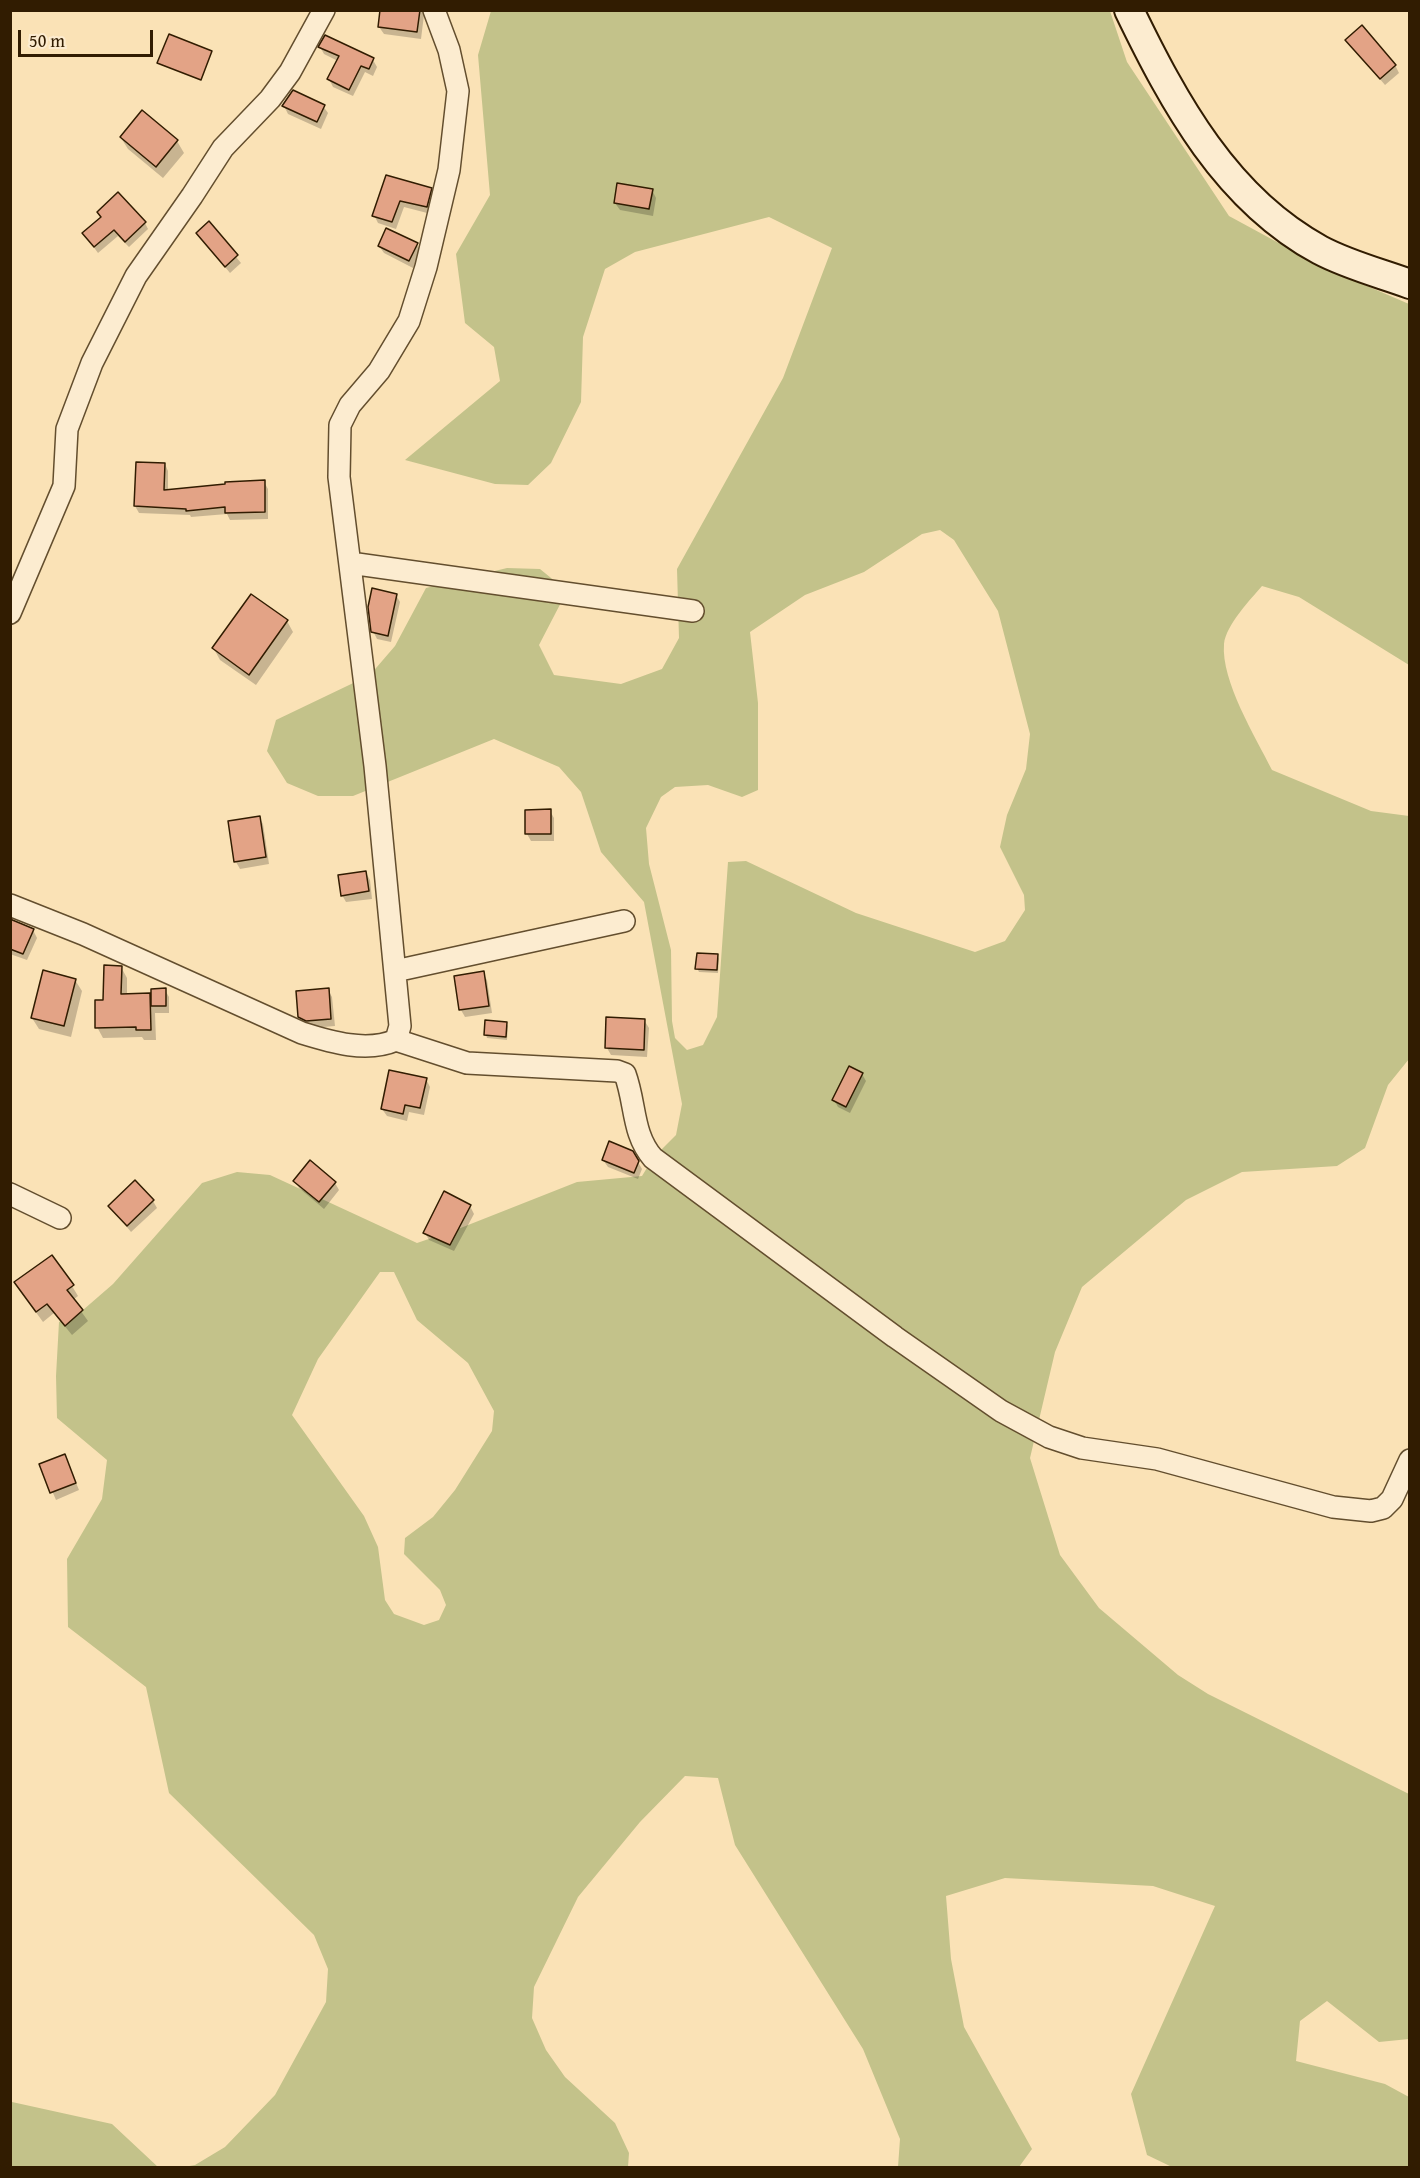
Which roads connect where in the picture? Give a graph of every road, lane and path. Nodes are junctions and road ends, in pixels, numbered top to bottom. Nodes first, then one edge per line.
1 (324, 10) edge
2 (434, 10) edge
3 (1129, 10) edge
4 (1410, 284) edge
5 (350, 562) junction
6 (693, 611) dead end
7 (10, 613) edge
8 (10, 905) edge
9 (624, 921) dead end
10 (395, 971) junction
11 (396, 1040) junction
12 (10, 1194) edge
13 (60, 1218) dead end
14 (1410, 1460) edge

1 - 7 street
2 - 5 street
3 - 4 street
5 - 6 street
5 - 10 street
8 - 11 street
9 - 10 street
10 - 11 street
11 - 14 street
12 - 13 street

